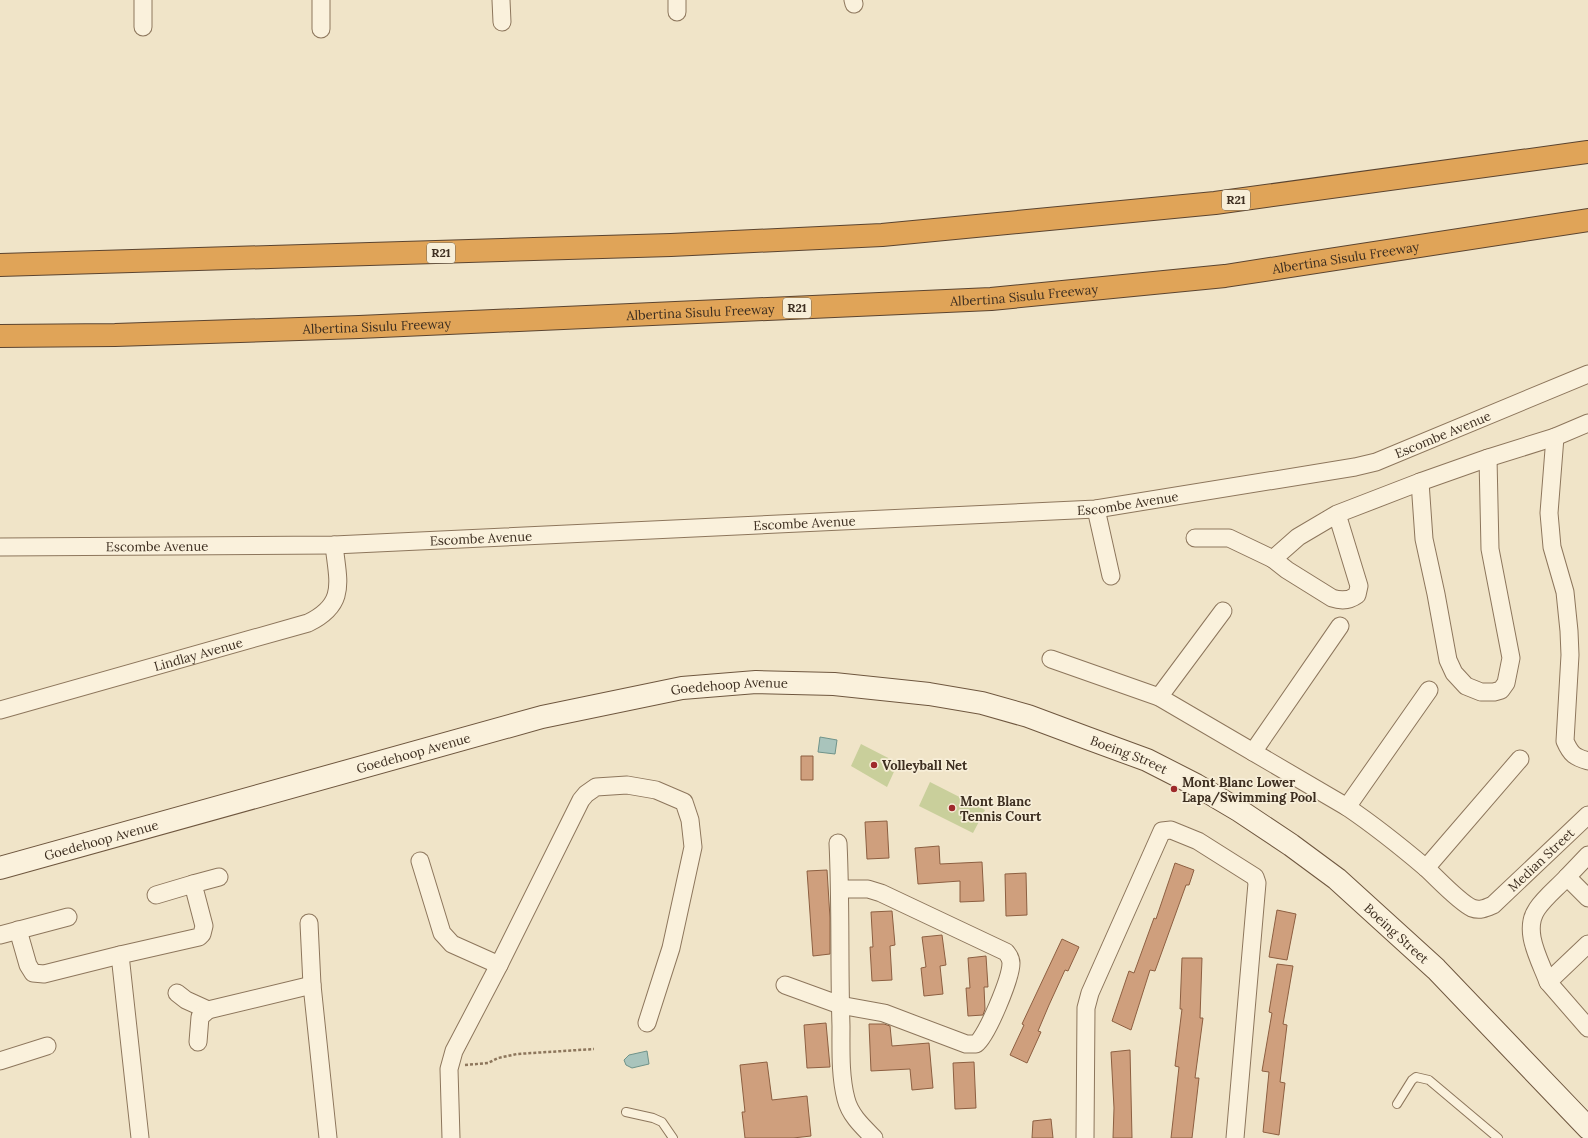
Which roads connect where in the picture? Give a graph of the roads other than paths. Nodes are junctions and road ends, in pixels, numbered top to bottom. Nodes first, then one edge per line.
1 (143, 0) edge
2 (321, 0) edge
3 (501, 0) edge
4 (502, 22) dead end
5 (143, 27) dead end
6 (321, 29) dead end
7 (1588, 152) edge
8 (1588, 220) edge
9 (0, 266) edge
10 (0, 336) edge
11 (1588, 374) edge
12 (1588, 423) edge
13 (1555, 438) junction
14 (1488, 458) junction
15 (1420, 482) junction
16 (1096, 509) junction
17 (1336, 514) junction
18 (1195, 538) dead end
19 (334, 545) junction
20 (0, 547) edge
21 (1273, 558) junction
22 (1112, 576) dead end
23 (1223, 611) dead end
24 (1340, 626) dead end
25 (1051, 659) dead end
26 (834, 684) joint
27 (1429, 690) dead end
28 (1159, 697) junction
29 (0, 710) edge
30 (1253, 752) junction
31 (1520, 758) dead end
32 (1588, 761) edge
33 (1347, 807) junction
34 (1588, 815) edge
35 (838, 843) dead end
36 (1588, 855) edge
37 (420, 861) dead end
38 (0, 868) edge
39 (1426, 868) junction
40 (219, 877) dead end
41 (1567, 877) junction
42 (193, 884) junction
43 (841, 888) junction
44 (156, 895) dead end
45 (1588, 898) edge
46 (68, 917) dead end
47 (309, 923) dead end
48 (18, 930) junction
49 (0, 935) edge
50 (1588, 944) edge
51 (120, 954) junction
52 (499, 966) junction
53 (1436, 969) junction
54 (1548, 982) junction
55 (312, 985) junction
56 (785, 985) dead end
57 (177, 993) dead end
58 (840, 1005) junction
59 (208, 1010) junction
60 (647, 1023) dead end
61 (1588, 1028) edge
62 (198, 1042) dead end
63 (47, 1046) dead end
64 (0, 1061) edge
65 (1397, 1104) dead end
66 (626, 1112) dead end
67 (1588, 1128) edge
68 (140, 1138) edge
69 (328, 1138) edge
70 (451, 1138) edge
71 (673, 1138) edge
72 (874, 1138) edge
73 (1085, 1138) edge
74 (1235, 1138) edge
75 (1498, 1138) edge
76 (1581, 1138) edge

1 - 5 street
2 - 6 street
3 - 4 street
7 - 9 highway, R21
8 - 10 highway, Albertina Sisulu Freeway / R21
11 - 16 street, Escombe Avenue
12 - 13 street
13 - 14 street
13 - 32 street
14 - 15 street
14 - 15 street
15 - 17 street
16 - 19 street, Escombe Avenue
16 - 22 street
17 - 21 street
17 - 21 street
18 - 21 street
19 - 20 street, Escombe Avenue
19 - 29 street, Lindlay Avenue
23 - 28 street
24 - 30 street
25 - 28 street
26 - 38 main road, Goedehoop Avenue
26 - 53 main road, Boeing Street
27 - 33 street
28 - 30 street
30 - 33 street
31 - 39 street
33 - 39 street
34 - 39 street, Median Street
35 - 43 street
36 - 41 street
37 - 52 street
40 - 42 street
41 - 45 street
41 - 54 street
42 - 44 street
42 - 51 street
43 - 58 street
43 - 58 street
46 - 48 street
47 - 55 street
48 - 49 street
48 - 51 street
50 - 54 street
51 - 68 street
52 - 60 street
52 - 70 street
53 - 67 main road, Boeing Street
53 - 76 main road, Boeing Street
54 - 61 street
55 - 59 street
55 - 69 street
56 - 58 street
57 - 59 street
58 - 72 street
59 - 62 street
63 - 64 street
65 - 75 lane
66 - 71 lane
73 - 74 street

